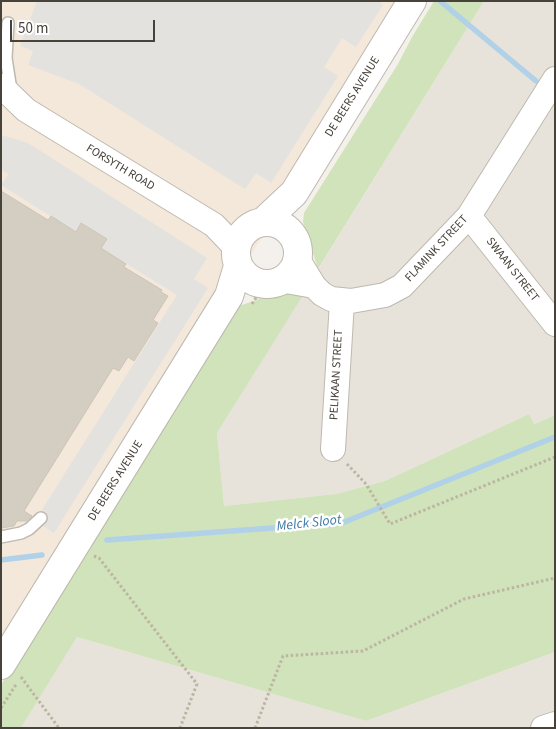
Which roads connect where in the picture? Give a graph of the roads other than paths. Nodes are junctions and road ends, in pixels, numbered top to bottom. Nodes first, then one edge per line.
1 (412, 1) edge
2 (8, 23) dead end
3 (555, 79) edge
4 (10, 100) edge
5 (294, 193) junction
6 (469, 216) junction
7 (289, 232) junction
8 (247, 250) junction
9 (297, 258) junction
10 (280, 280) junction
11 (314, 286) junction
12 (342, 302) junction
13 (555, 324) edge
14 (333, 449) road end
15 (42, 518) dead end
16 (1, 537) edge
17 (11, 671) edge
18 (555, 724) edge
19 (543, 728) edge

1 - 5 street, DE BEERS AVENUE
2 - 4 lane
3 - 6 street, FLAMINK STREET
4 - 8 street, FORSYTH ROAD
5 - 7 street, DE BEERS AVENUE
5 - 8 street, DE BEERS AVENUE
6 - 12 street, FLAMINK STREET
6 - 13 street, SWAAN STREET
7 - 8 street
7 - 9 street
8 - 10 street
8 - 17 street, DE BEERS AVENUE
9 - 10 street
9 - 11 street
10 - 11 street
11 - 12 street
12 - 14 street, PELIKAAN STREET
15 - 16 lane
18 - 19 street

